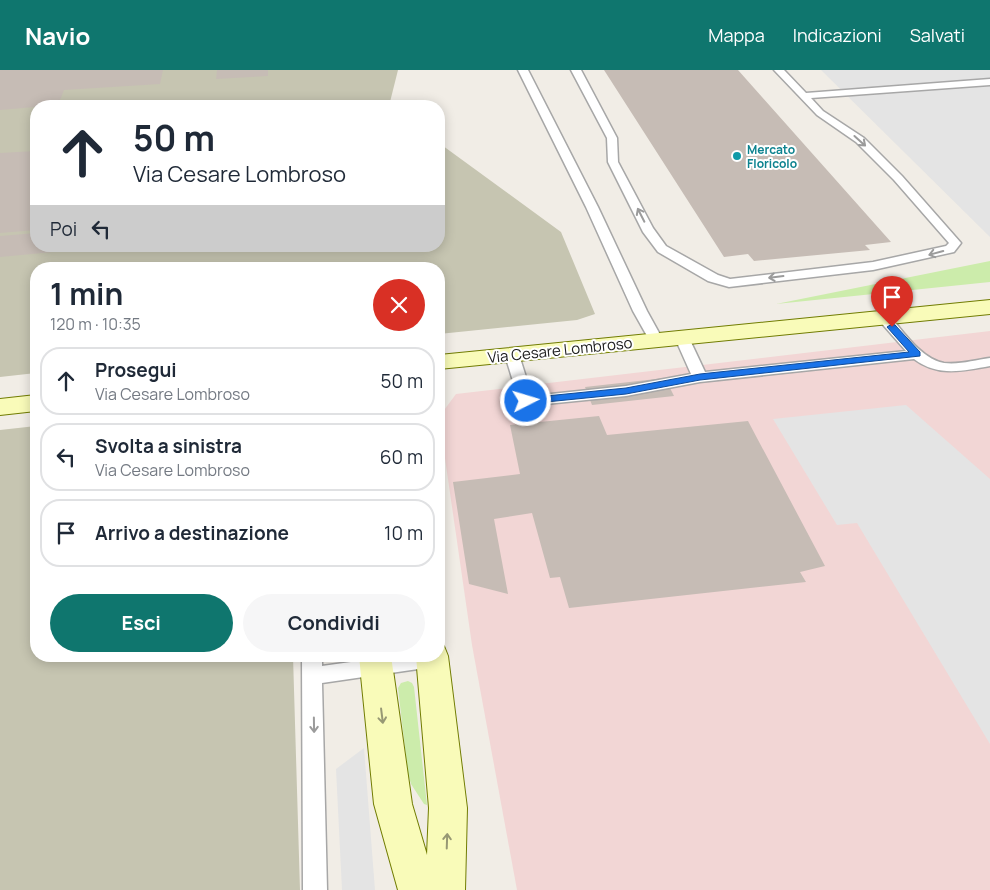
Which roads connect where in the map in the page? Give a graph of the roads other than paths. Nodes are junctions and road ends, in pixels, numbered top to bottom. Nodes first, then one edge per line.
1 (523, 70) edge
2 (576, 70) edge
3 (779, 70) edge
4 (990, 82) edge
5 (803, 96) junction
6 (990, 307) edge
7 (884, 318) junction
8 (682, 338) junction
9 (656, 340) junction
10 (917, 354) junction
11 (512, 355) junction
12 (445, 361) edge
13 (990, 362) edge
14 (700, 377) junction
15 (30, 404) edge
16 (0, 407) edge
17 (375, 662) edge
18 (432, 662) edge
19 (313, 666) edge
20 (315, 890) edge
21 (418, 890) edge
22 (445, 890) edge

1 - 9 lane
5 -> 2 lane
3 - 5 lane
4 - 5 lane
6 - 7 street, Via Cesare Lombroso
7 - 8 street, Via Cesare Lombroso
7 - 10 lane
8 - 9 street, Via Cesare Lombroso
8 - 14 lane
9 - 11 street, Via Cesare Lombroso
10 - 13 lane
10 - 14 lane
11 - 12 street, Via Cesare Lombroso
11 - 14 lane
15 - 16 street
17 - 19 lane
17 -> 21 street
22 -> 18 street
19 -> 20 lane

